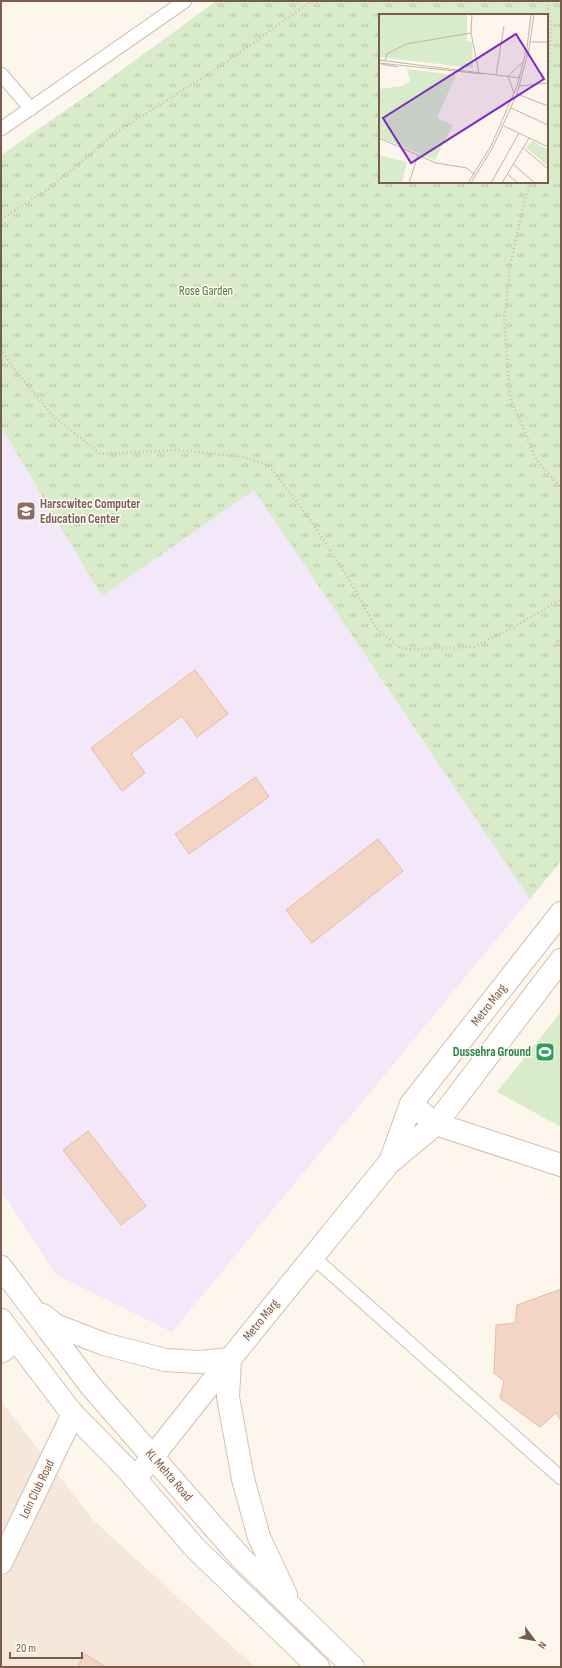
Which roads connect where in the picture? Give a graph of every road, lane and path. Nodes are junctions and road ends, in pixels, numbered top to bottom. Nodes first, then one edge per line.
1 (186, 1) edge
2 (312, 1) edge
3 (546, 1) edge
4 (1, 74) edge
5 (548, 84) edge
6 (30, 109) junction
7 (1, 129) edge
8 (530, 183) edge
9 (1, 219) edge
10 (1, 349) edge
11 (561, 488) edge
12 (561, 599) edge
13 (561, 638) edge
14 (561, 644) edge
15 (561, 913) edge
16 (561, 960) edge
17 (411, 1104) junction
18 (436, 1124) junction
19 (389, 1163) junction
20 (561, 1165) edge
21 (313, 1257) junction
22 (1, 1267) edge
23 (23, 1297) junction
24 (1, 1320) edge
25 (8, 1346) edge
26 (230, 1359) junction
27 (73, 1414) junction
28 (152, 1457) junction
29 (561, 1478) edge
30 (135, 1479) junction
31 (1, 1563) edge
32 (292, 1607) junction
33 (318, 1667) edge
34 (353, 1667) edge

1 - 6 lane
2 - 9 path
3 - 5 path
4 - 6 lane
6 - 7 lane
8 - 11 path
10 - 12 path
13 - 14 path
15 - 17 street, Metro Marg
16 - 18 street, Metro Marg
17 - 18 street
17 - 19 street, Metro Marg
18 - 19 street, Metro Marg
18 - 20 street
19 - 21 street, Metro Marg
21 - 26 street, Metro Marg
21 - 29 lane
22 - 23 street, KL Mehta Road
23 - 26 street
23 - 28 street, KL Mehta Road
24 - 25 street
25 - 27 street
26 - 28 street, Metro Marg
26 - 32 street
27 - 30 street
27 - 31 street, Loin Club Road
28 - 30 street, Metro Marg
28 - 32 street, KL Mehta Road
30 - 33 street
32 - 34 street, KL Mehta Road

